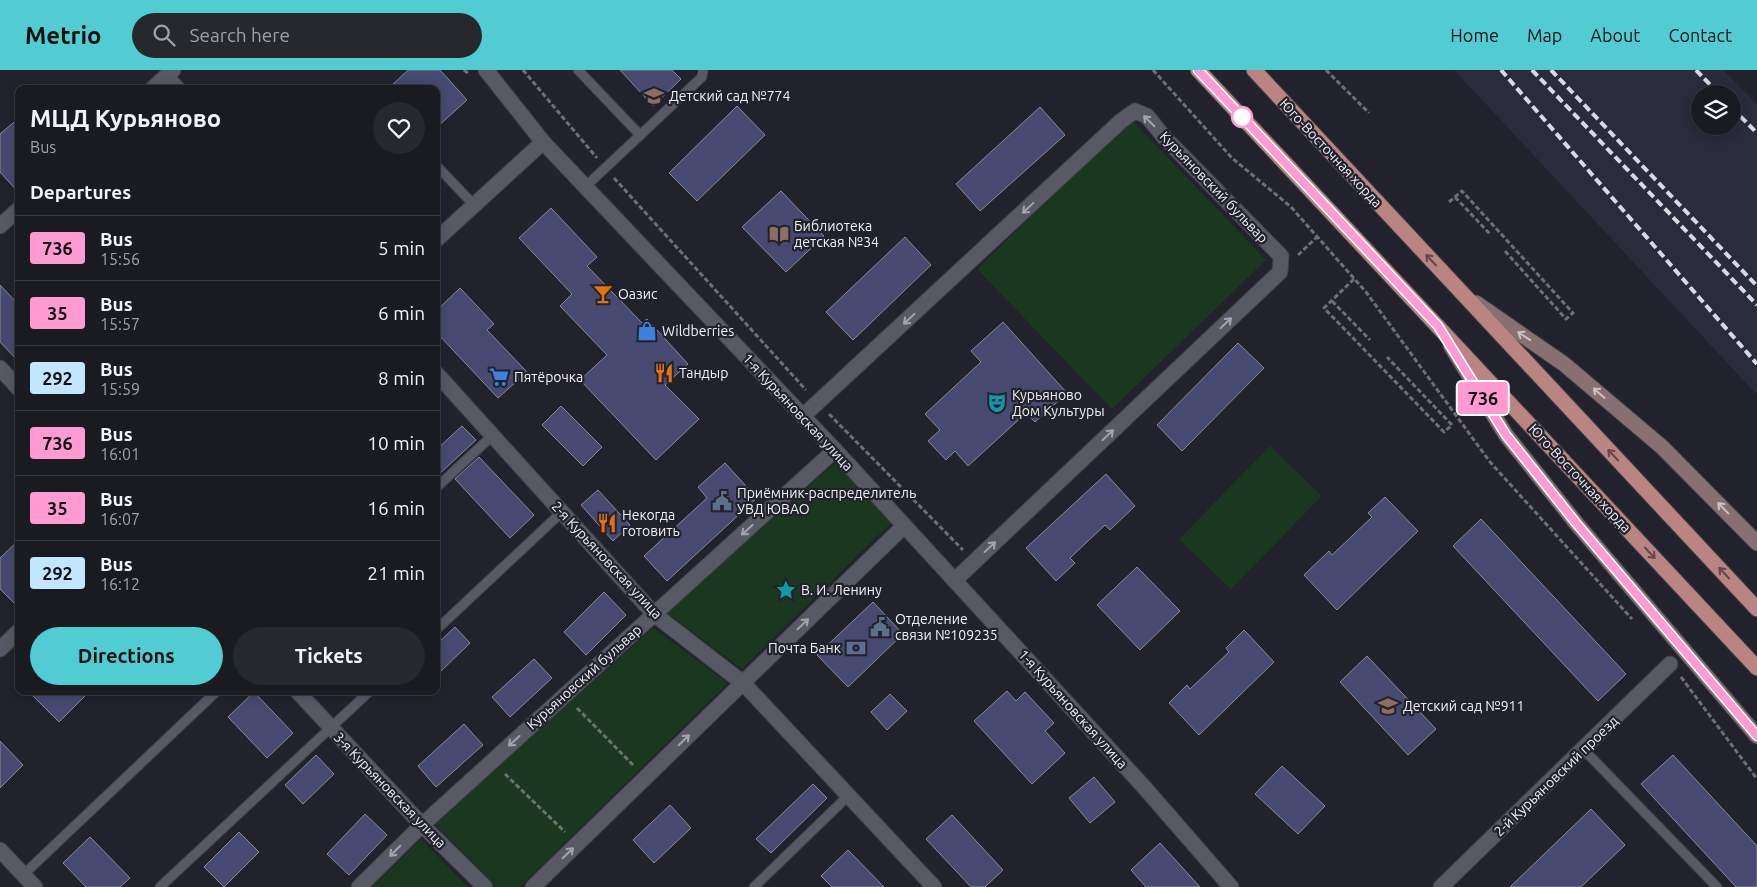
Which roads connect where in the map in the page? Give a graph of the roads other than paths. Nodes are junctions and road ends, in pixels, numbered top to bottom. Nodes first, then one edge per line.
1 (486, 70) edge
2 (578, 70) edge
3 (703, 70) edge
4 (1198, 70) edge
5 (1254, 70) edge
6 (167, 72) edge
7 (156, 85) edge
8 (175, 85) edge
9 (640, 135) junction
10 (543, 142) junction
11 (440, 169) edge
12 (586, 187) junction
13 (474, 205) junction
14 (15, 213) edge
15 (0, 226) edge
16 (440, 236) edge
17 (1464, 295) junction
18 (1438, 326) junction
19 (0, 368) edge
20 (440, 377) edge
21 (15, 384) edge
22 (803, 416) junction
23 (493, 436) junction
24 (835, 450) junction
25 (440, 484) edge
26 (562, 512) junction
27 (904, 526) junction
28 (1757, 543) edge
29 (955, 580) junction
30 (1757, 609) edge
31 (654, 614) junction
32 (440, 626) edge
33 (15, 635) edge
34 (0, 649) edge
35 (1670, 664) road end
36 (1757, 668) edge
37 (743, 683) junction
38 (213, 695) edge
39 (301, 695) edge
40 (366, 695) edge
41 (331, 728) junction
42 (1757, 736) edge
43 (1584, 750) junction
44 (848, 796) junction
45 (422, 825) junction
46 (0, 850) edge
47 (24, 875) junction
48 (35, 887) edge
49 (160, 887) edge
50 (359, 887) edge
51 (485, 887) edge
52 (533, 887) edge
53 (754, 887) edge
54 (934, 887) edge
55 (1231, 887) edge
56 (1441, 887) edge
57 (1716, 887) edge

1 - 10 street, 1-я Курьяновская улица
2 - 9 lane
3 - 9 lane
4 - 18 main road, Юго-Восточная хорда
17 -> 5 main road, Юго-Восточная хорда
6 - 7 street
6 - 8 street
9 - 12 lane
10 - 12 street, 1-я Курьяновская улица
10 - 13 street
11 - 13 lane
12 - 22 street, 1-я Курьяновская улица
13 - 16 street
14 - 15 street
28 -> 17 street
30 -> 17 main road, Юго-Восточная хорда
18 -> 36 main road, Юго-Восточная хорда
18 - 42 street
19 - 21 street
20 - 23 street, 2-я Курьяновская улица
22 - 24 street, 1-я Курьяновская улица
29 -> 22 street, Курьяновский бульвар
23 - 25 lane
23 - 26 street, 2-я Курьяновская улица
24 - 27 street, 1-я Курьяновская улица
24 -> 31 street, Курьяновский бульвар
26 - 31 street, 2-я Курьяновская улица
26 - 32 lane
27 - 29 street, 1-я Курьяновская улица
37 -> 27 street
29 - 55 street, 1-я Курьяновская улица
31 - 37 street, 2-я Курьяновская улица
31 -> 45 street, Курьяновский бульвар
33 - 34 street
35 - 43 street, 2-й Курьяновский проезд
37 - 44 street, 2-я Курьяновская улица
52 -> 37 street
38 - 47 lane
39 - 41 street, 3-я Курьяновская улица
40 - 41 lane
41 - 45 street, 3-я Курьяновская улица
41 - 49 lane
43 - 56 street, 2-й Курьяновский проезд
43 - 57 lane
44 - 53 lane
44 - 54 street, 2-я Курьяновская улица
45 -> 50 street, Курьяновский бульвар
45 - 51 street, 3-я Курьяновская улица
46 - 47 street
47 - 48 street

